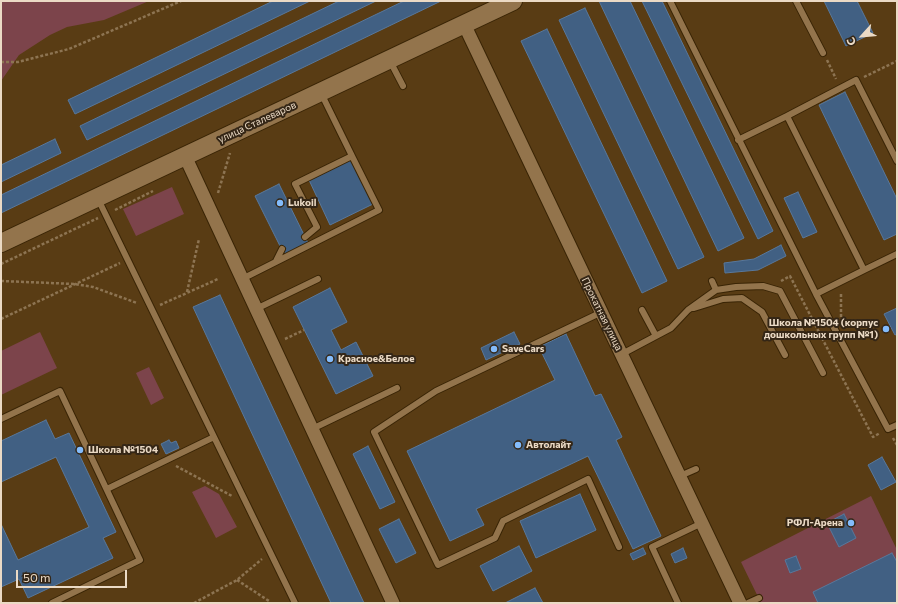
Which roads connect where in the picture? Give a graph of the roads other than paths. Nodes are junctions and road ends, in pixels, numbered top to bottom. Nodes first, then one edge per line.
1 (513, 1) edge
2 (670, 1) edge
3 (796, 1) edge
4 (464, 24) junction
5 (823, 53) road end
6 (389, 59) junction
7 (403, 86) dead end
8 (320, 92) junction
9 (787, 116) junction
10 (738, 140) junction
11 (185, 156) junction
12 (352, 156) junction
13 (897, 161) edge
14 (97, 198) junction
15 (305, 237) dead end
16 (1, 244) edge
17 (282, 249) dead end
18 (897, 254) edge
19 (276, 261) junction
20 (864, 270) junction
21 (242, 279) junction
22 (318, 279) dead end
23 (712, 281) dead end
24 (716, 290) junction
25 (816, 294) junction
26 (256, 309) junction
27 (642, 310) dead end
28 (688, 310) junction
29 (602, 312) junction
30 (656, 336) junction
31 (622, 354) junction
32 (785, 355) dead end
33 (823, 373) dead end
34 (397, 388) dead end
35 (1, 419) edge
36 (897, 424) edge
37 (312, 430) junction
38 (214, 437) junction
39 (696, 469) dead end
40 (680, 476) junction
41 (107, 489) junction
42 (702, 523) junction
43 (619, 547) dead end
44 (759, 598) dead end
45 (52, 603) edge
46 (295, 603) edge
47 (393, 603) edge
48 (678, 603) edge
49 (740, 603) edge
50 (748, 603) edge

1 - 4 main road, улица Сталеваров
2 - 10 lane
3 - 5 lane
4 - 6 main road, улица Сталеваров
4 - 29 street, Прокатная улица
6 - 7 lane
6 - 8 main road, улица Сталеваров
8 - 11 main road, улица Сталеваров
8 - 12 lane
9 - 10 lane
9 - 13 lane
9 - 20 lane
10 - 25 lane
11 - 14 main road, улица Сталеваров
11 - 21 street
12 - 15 lane
12 - 19 lane
14 - 16 main road, улица Сталеваров
14 - 38 lane
17 - 19 lane
18 - 20 lane
19 - 21 lane
20 - 25 lane
21 - 26 street
22 - 26 lane
23 - 24 lane
24 - 28 lane
24 - 33 lane
25 - 36 lane
26 - 37 street
27 - 30 lane
28 - 30 lane
28 - 32 lane
29 - 31 street, Прокатная улица
29 - 43 lane
30 - 31 lane
31 - 40 street, Прокатная улица
34 - 37 lane
35 - 41 lane
37 - 47 street
38 - 41 lane
38 - 46 lane
39 - 40 lane
40 - 42 street, Прокатная улица
41 - 45 lane
42 - 48 lane
42 - 49 street, Прокатная улица
44 - 50 lane

